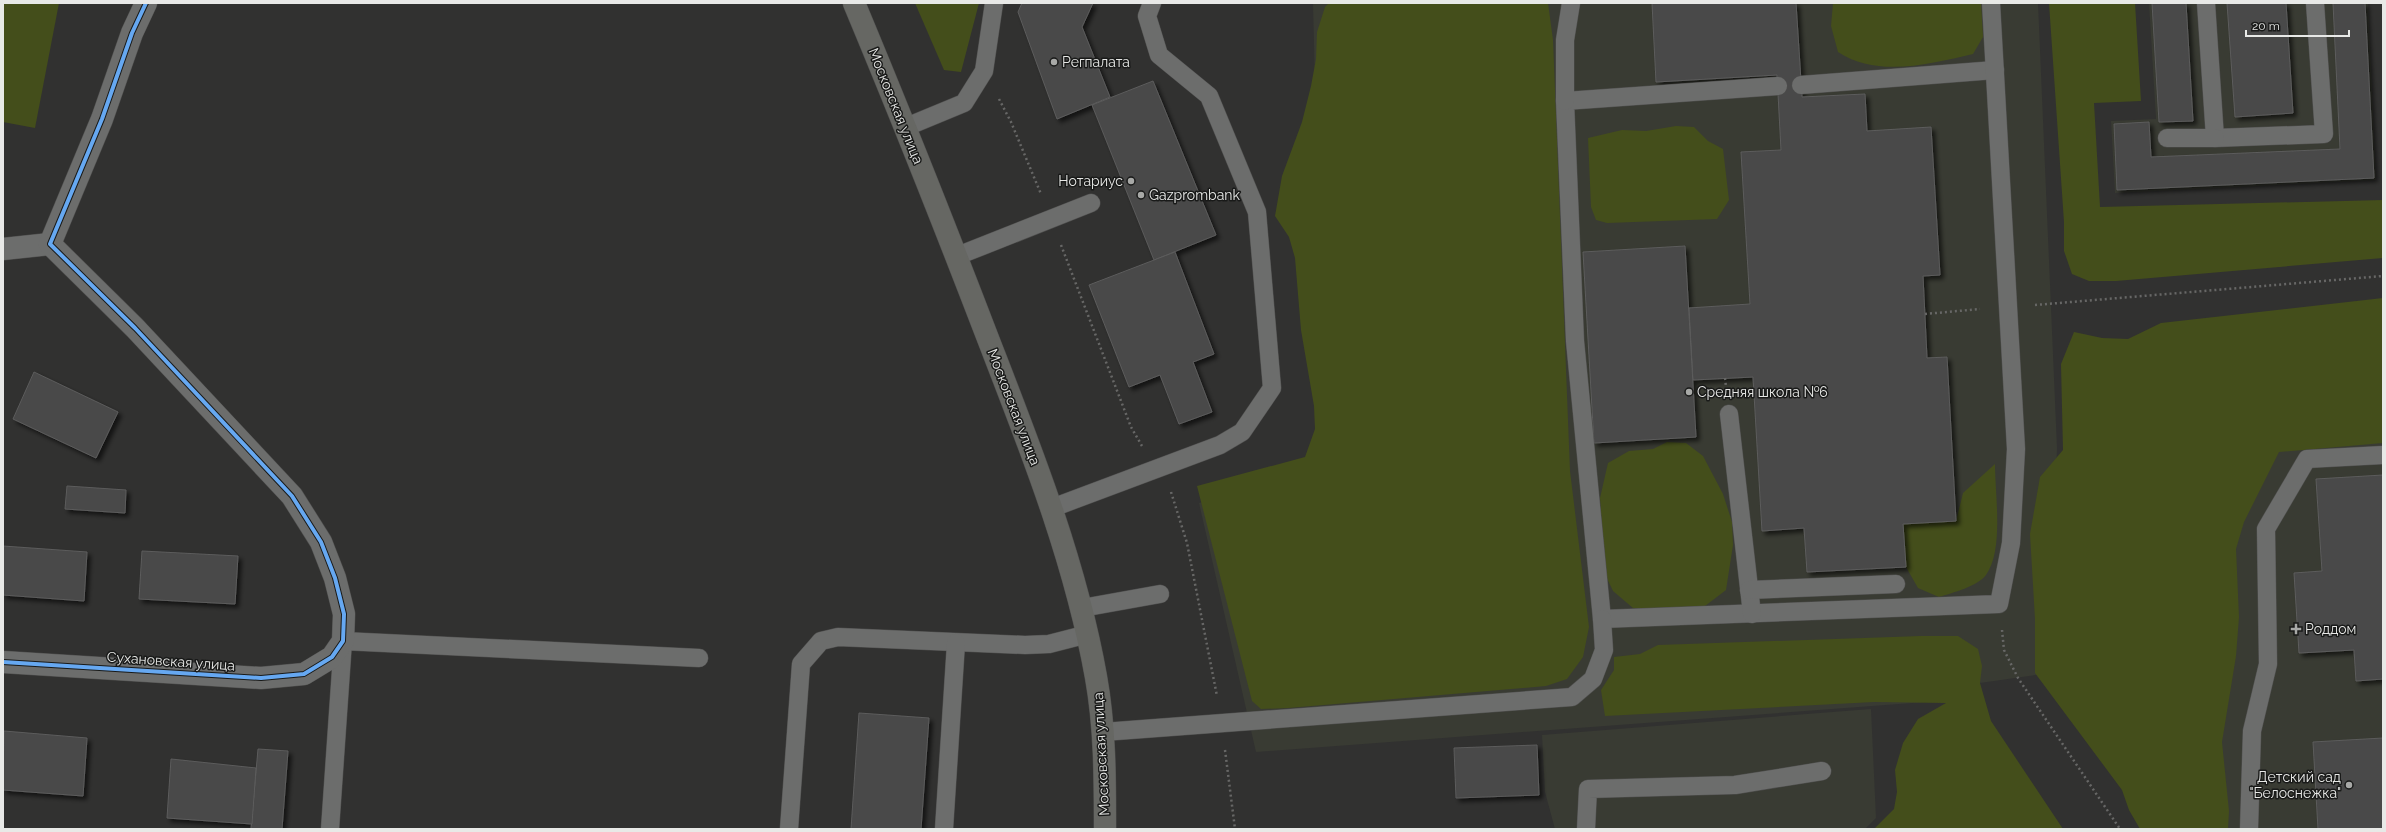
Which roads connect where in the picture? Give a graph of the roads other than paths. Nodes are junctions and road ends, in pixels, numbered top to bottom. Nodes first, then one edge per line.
1 (146, 3) edge
2 (854, 3) edge
3 (994, 3) edge
4 (1152, 3) edge
5 (1571, 3) edge
6 (1991, 3) edge
7 (2206, 3) edge
8 (2315, 3) edge
9 (1995, 70) junction
10 (1801, 84) dead end
11 (1778, 86) dead end
12 (1565, 102) junction
13 (906, 127) junction
14 (2168, 138) dead end
15 (2215, 138) junction
16 (1091, 203) dead end
17 (50, 244) junction
18 (3, 249) edge
19 (957, 256) junction
20 (1729, 414) dead end
21 (2383, 455) edge
22 (1052, 508) junction
23 (1896, 584) dead end
24 (1749, 590) junction
25 (1160, 594) dead end
26 (1082, 608) junction
27 (1752, 614) junction
28 (1602, 619) junction
29 (1088, 634) junction
30 (956, 643) junction
31 (338, 649) junction
32 (699, 658) dead end
33 (3, 662) edge
34 (1103, 732) junction
35 (1822, 771) dead end
36 (330, 829) edge
37 (789, 829) edge
38 (944, 829) edge
39 (1106, 829) edge
40 (1586, 829) edge
41 (2249, 829) edge

1 - 17 street
2 - 13 main road, Московская улица
3 - 13 lane
4 - 22 lane
5 - 12 lane
6 - 9 lane
7 - 15 lane
8 - 15 lane
9 - 10 lane
9 - 27 lane
11 - 12 lane
12 - 28 lane
13 - 19 main road, Московская улица
14 - 15 lane
16 - 19 lane
17 - 18 street
17 - 31 street
19 - 22 main road, Московская улица
20 - 24 lane
21 - 41 lane
22 - 26 main road, Московская улица
23 - 24 lane
24 - 27 lane
25 - 26 lane
26 - 29 main road, Московская улица
27 - 28 lane
28 - 34 lane
29 - 30 lane
29 - 34 main road, Московская улица
30 - 37 lane
30 - 38 lane
31 - 32 lane
31 - 33 street, Сухановская улица
31 - 36 lane
34 - 39 main road, Московская улица
35 - 40 lane

